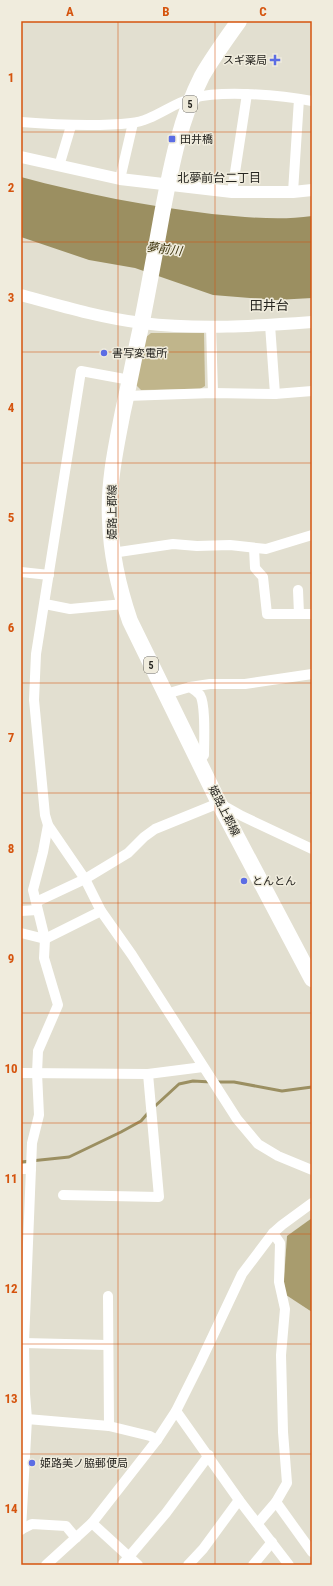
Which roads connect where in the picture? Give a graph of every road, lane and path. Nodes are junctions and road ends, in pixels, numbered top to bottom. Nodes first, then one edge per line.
1 (239, 21) edge
2 (247, 94) junction
3 (192, 98) junction
4 (299, 98) junction
5 (312, 101) edge
6 (21, 122) edge
7 (133, 123) junction
8 (71, 126) junction
9 (21, 157) edge
10 (59, 166) junction
11 (120, 179) junction
12 (312, 190) edge
13 (166, 191) junction
14 (232, 192) junction
15 (293, 192) junction
16 (21, 295) edge
17 (312, 322) edge
18 (142, 323) junction
19 (270, 325) junction
20 (211, 326) junction
21 (130, 380) junction
22 (312, 391) edge
23 (213, 393) junction
24 (275, 394) junction
25 (126, 396) junction
26 (312, 535) edge
27 (254, 548) junction
28 (112, 553) junction
29 (21, 572) edge
30 (49, 575) junction
31 (298, 590) dead end
32 (45, 604) junction
33 (124, 604) junction
34 (299, 614) junction
35 (312, 614) edge
36 (312, 674) edge
37 (190, 687) junction
38 (166, 694) junction
39 (199, 761) junction
40 (219, 803) junction
41 (48, 825) junction
42 (312, 849) edge
43 (85, 879) junction
44 (36, 906) junction
45 (21, 911) edge
46 (101, 911) junction
47 (21, 933) edge
48 (45, 939) junction
49 (312, 979) edge
50 (203, 1066) junction
51 (37, 1073) junction
52 (21, 1074) edge
53 (148, 1074) junction
54 (21, 1169) edge
55 (32, 1169) junction
56 (312, 1170) edge
57 (63, 1195) dead end
58 (312, 1203) edge
59 (273, 1233) junction
60 (108, 1296) dead end
61 (24, 1343) junction
62 (107, 1345) junction
63 (23, 1394) edge
64 (176, 1411) junction
65 (27, 1419) junction
66 (109, 1426) junction
67 (157, 1440) junction
68 (23, 1448) edge
69 (209, 1455) junction
70 (240, 1500) junction
71 (276, 1502) junction
72 (22, 1510) edge
73 (92, 1523) junction
74 (258, 1523) junction
75 (21, 1529) edge
76 (76, 1538) junction
77 (272, 1542) junction
78 (312, 1552) edge
79 (129, 1557) junction
80 (46, 1565) edge
81 (122, 1565) edge
82 (138, 1565) edge
83 (188, 1565) edge
84 (253, 1565) edge
85 (289, 1565) edge

1 - 3 main road, 姫路上郡線 / 5
2 - 3 street
2 - 4 street
2 - 14 street
3 - 7 street
3 - 13 main road, 姫路上郡線 / 5
4 - 5 street
4 - 15 street
6 - 8 street
7 - 8 street
7 - 11 street
8 - 10 street
9 - 10 street
10 - 11 street
11 - 13 street
12 - 15 street
13 - 14 street
13 - 18 main road, 姫路上郡線 / 5
14 - 15 street
16 - 18 street
17 - 19 street
18 - 20 street
18 - 21 main road, 姫路上郡線 / 5
19 - 20 street
19 - 24 street
20 - 23 street
21 - 25 main road, 姫路上郡線 / 5
21 - 30 street
22 - 24 street
23 - 24 street
23 - 25 street
25 - 28 main road, 姫路上郡線 / 5
26 - 27 street
27 - 28 street
27 - 34 street
28 - 33 main road, 姫路上郡線 / 5
29 - 30 street
30 - 32 street
31 - 34 street
32 - 33 street
32 - 41 street
33 - 38 main road, 姫路上郡線 / 5
34 - 35 street
36 - 37 street
37 - 38 street
37 - 39 street
38 - 39 main road, 姫路上郡線 / 5
39 - 40 main road, 姫路上郡線 / 5
40 - 42 street
40 - 43 street
40 - 49 main road, 姫路上郡線 / 5
41 - 43 street
41 - 44 street
43 - 44 street
43 - 46 street
44 - 45 street
44 - 48 street
46 - 48 street
46 - 50 street
47 - 48 street
48 - 51 street
50 - 53 street
50 - 56 street
51 - 52 street
51 - 53 street
51 - 55 street
53 - 57 street
54 - 55 street
55 - 61 street
58 - 59 street
59 - 64 street
59 - 71 street
60 - 62 street
61 - 62 street
61 - 63 street
62 - 66 street
63 - 65 street
64 - 67 street
64 - 69 street
65 - 66 street
65 - 68 street
66 - 67 street
67 - 73 street
68 - 72 street
69 - 70 street
69 - 79 street
70 - 74 street
70 - 83 street
71 - 74 street
71 - 78 street
72 - 75 street
73 - 76 street
73 - 79 street
74 - 77 street
75 - 76 street
76 - 80 street
77 - 84 street
77 - 85 street
79 - 81 street
79 - 82 street

